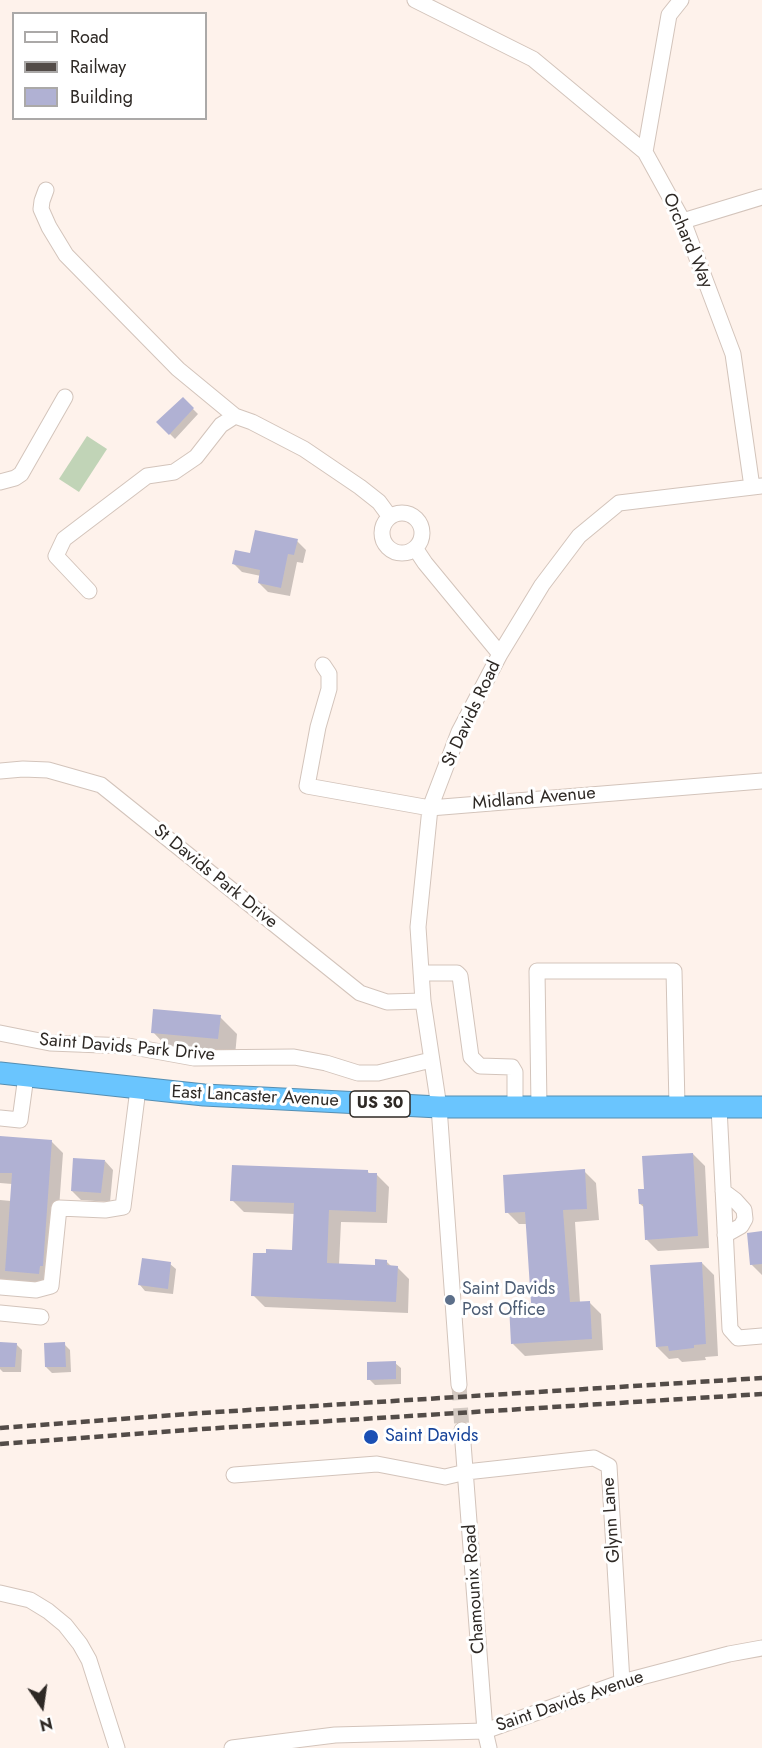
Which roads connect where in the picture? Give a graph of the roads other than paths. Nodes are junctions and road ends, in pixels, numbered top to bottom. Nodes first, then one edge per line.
1 (415, 0) edge
2 (681, 0) edge
3 (645, 152) junction
4 (46, 190) dead end
5 (762, 197) edge
6 (683, 221) junction
7 (65, 397) dead end
8 (235, 416) junction
9 (0, 482) edge
10 (757, 486) edge
11 (390, 517) junction
12 (415, 548) junction
13 (89, 591) dead end
14 (500, 654) junction
15 (323, 665) dead end
16 (0, 771) edge
17 (762, 781) edge
18 (430, 807) junction
19 (421, 973) junction
20 (423, 1001) junction
21 (0, 1033) edge
22 (431, 1060) junction
23 (0, 1073) edge
24 (26, 1076) junction
25 (138, 1089) junction
26 (539, 1106) junction
27 (677, 1106) junction
28 (439, 1107) junction
29 (515, 1107) junction
30 (719, 1107) junction
31 (762, 1107) edge
32 (0, 1118) edge
33 (0, 1287) edge
34 (0, 1313) edge
35 (40, 1317) dead end
36 (762, 1336) edge
37 (459, 1386) tunnel mouth
38 (462, 1430) tunnel mouth
39 (466, 1472) junction
40 (234, 1475) dead end
41 (0, 1593) edge
42 (762, 1648) edge
43 (622, 1683) junction
44 (485, 1731) junction
45 (117, 1748) edge
46 (232, 1748) edge
47 (489, 1748) edge

1 - 3 street
2 - 3 street
3 - 6 street, Orchard Way
4 - 8 street
5 - 6 street
6 - 10 street, Orchard Way
7 - 9 street
8 - 11 street
8 - 13 street
10 - 14 street, St Davids Road
11 - 12 street
11 - 12 street
12 - 14 street
14 - 18 street, St Davids Road
15 - 18 street, Midland Avenue
16 - 20 street, St Davids Park Drive
17 - 18 street, Midland Avenue
18 - 19 street, St Davids Road
19 - 20 street, St Davids Road
19 - 29 street
20 - 22 street, St Davids Road
21 - 22 street, Saint Davids Park Drive
22 - 28 street, St Davids Road
23 - 24 highway, East Lancaster Avenue / US 30
24 - 25 highway, East Lancaster Avenue / US 30
24 - 32 street
25 - 28 highway, East Lancaster Avenue / US 30
25 - 33 street
26 - 27 highway, East Lancaster Avenue / US 30
26 - 27 street
26 - 29 highway, East Lancaster Avenue / US 30
27 - 30 highway, East Lancaster Avenue / US 30
28 - 29 highway, East Lancaster Avenue / US 30
28 - 37 street
30 - 31 highway, East Lancaster Avenue / US 30
30 - 36 street
34 - 35 street
38 - 39 street, Chamounix Road
39 - 40 street
39 - 43 street, Glynn Lane
39 - 44 street, Chamounix Road
41 - 45 street
42 - 43 street, Saint Davids Avenue
43 - 44 street, Saint Davids Avenue
44 - 46 street, Saint Davids Avenue
44 - 47 street, Chamounix Road

